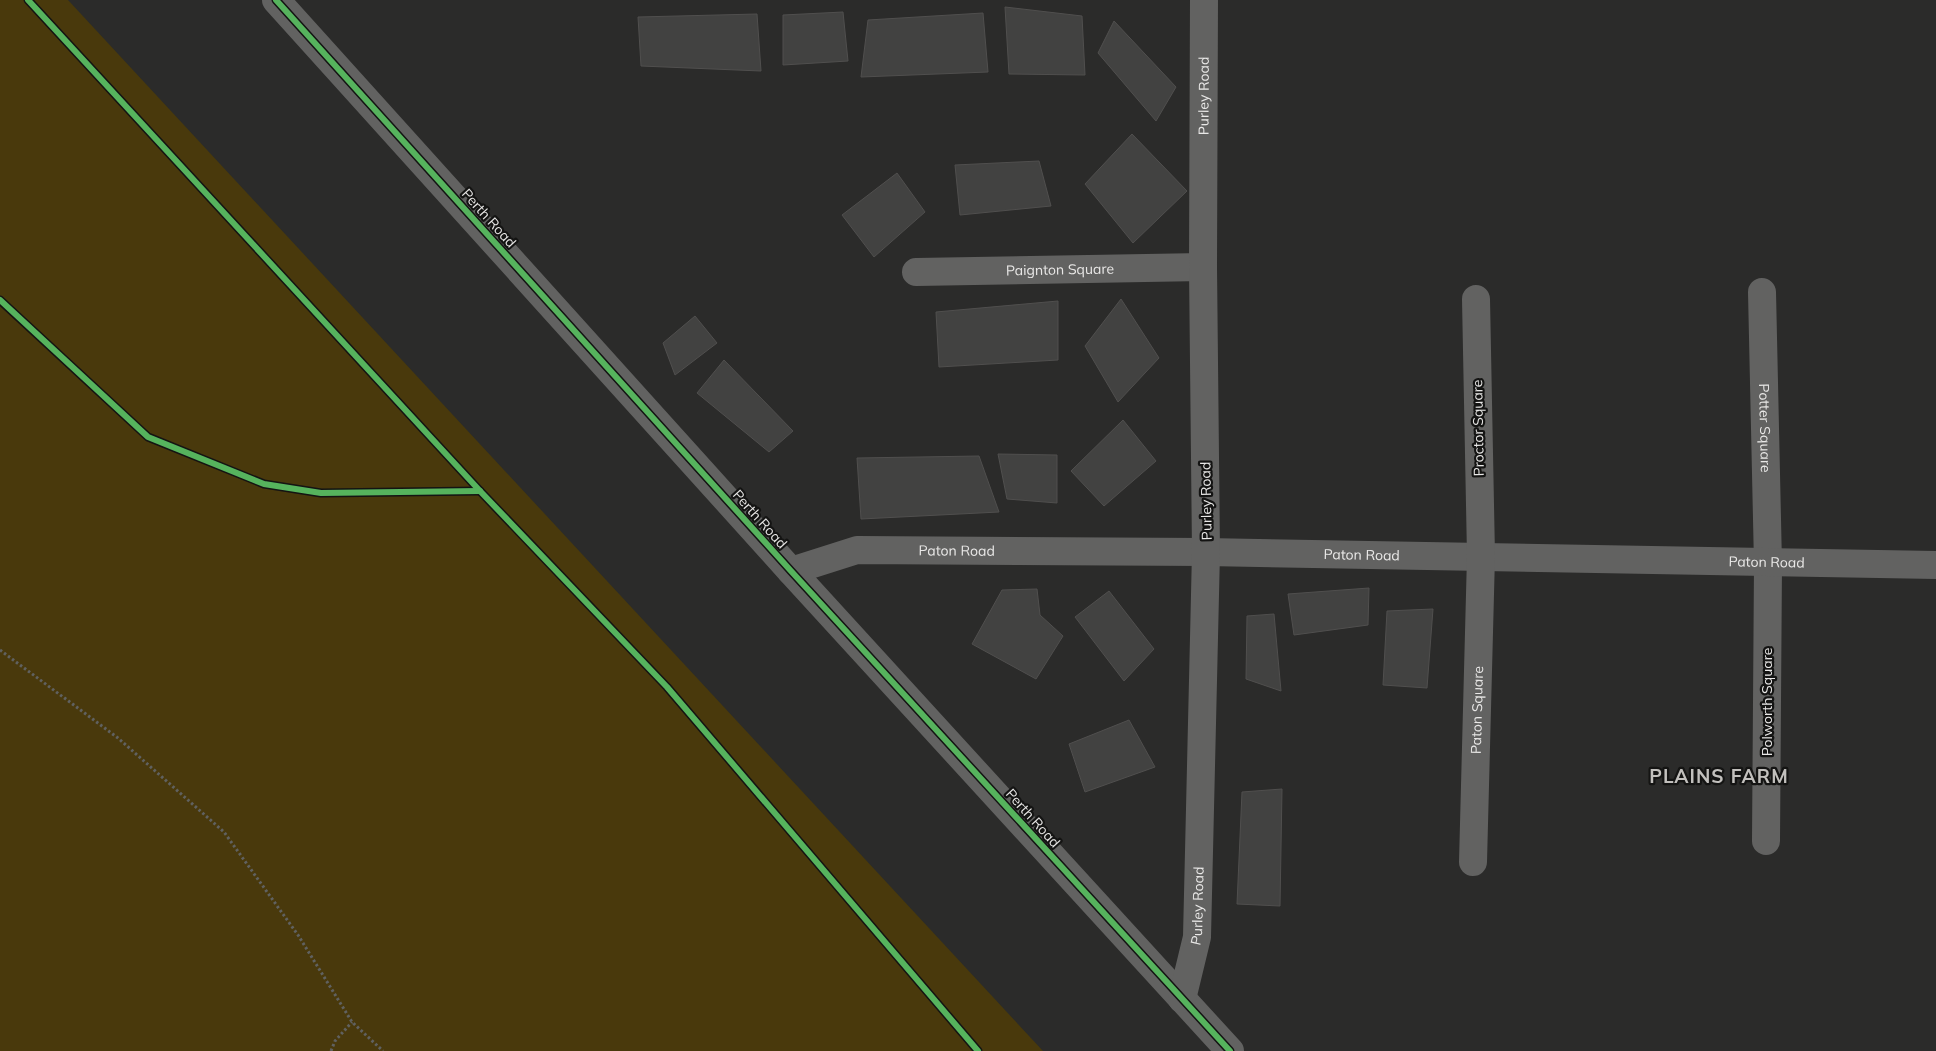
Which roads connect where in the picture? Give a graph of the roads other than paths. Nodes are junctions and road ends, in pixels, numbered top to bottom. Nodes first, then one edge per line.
1 (276, 0) edge
2 (1204, 0) edge
3 (1203, 266) junction
4 (916, 272) dead end
5 (1762, 292) dead end
6 (1476, 299) dead end
7 (1206, 552) junction
8 (1480, 556) junction
9 (1768, 564) junction
10 (1936, 565) edge
11 (791, 572) junction
12 (1766, 841) dead end
13 (1473, 862) dead end
14 (1182, 999) junction
15 (1230, 1051) edge

1 - 11 street, Perth Road
2 - 3 street, Purley Road
3 - 4 street, Paignton Square
3 - 7 street, Purley Road
5 - 9 street, Potter Square
6 - 8 street, Proctor Square
7 - 8 street, Paton Road
7 - 11 street, Paton Road
7 - 14 street, Purley Road
8 - 9 street, Paton Road
8 - 13 street, Paton Square
9 - 10 street, Paton Road
9 - 12 street, Polworth Square
11 - 14 street, Perth Road
14 - 15 street, Perth Road

